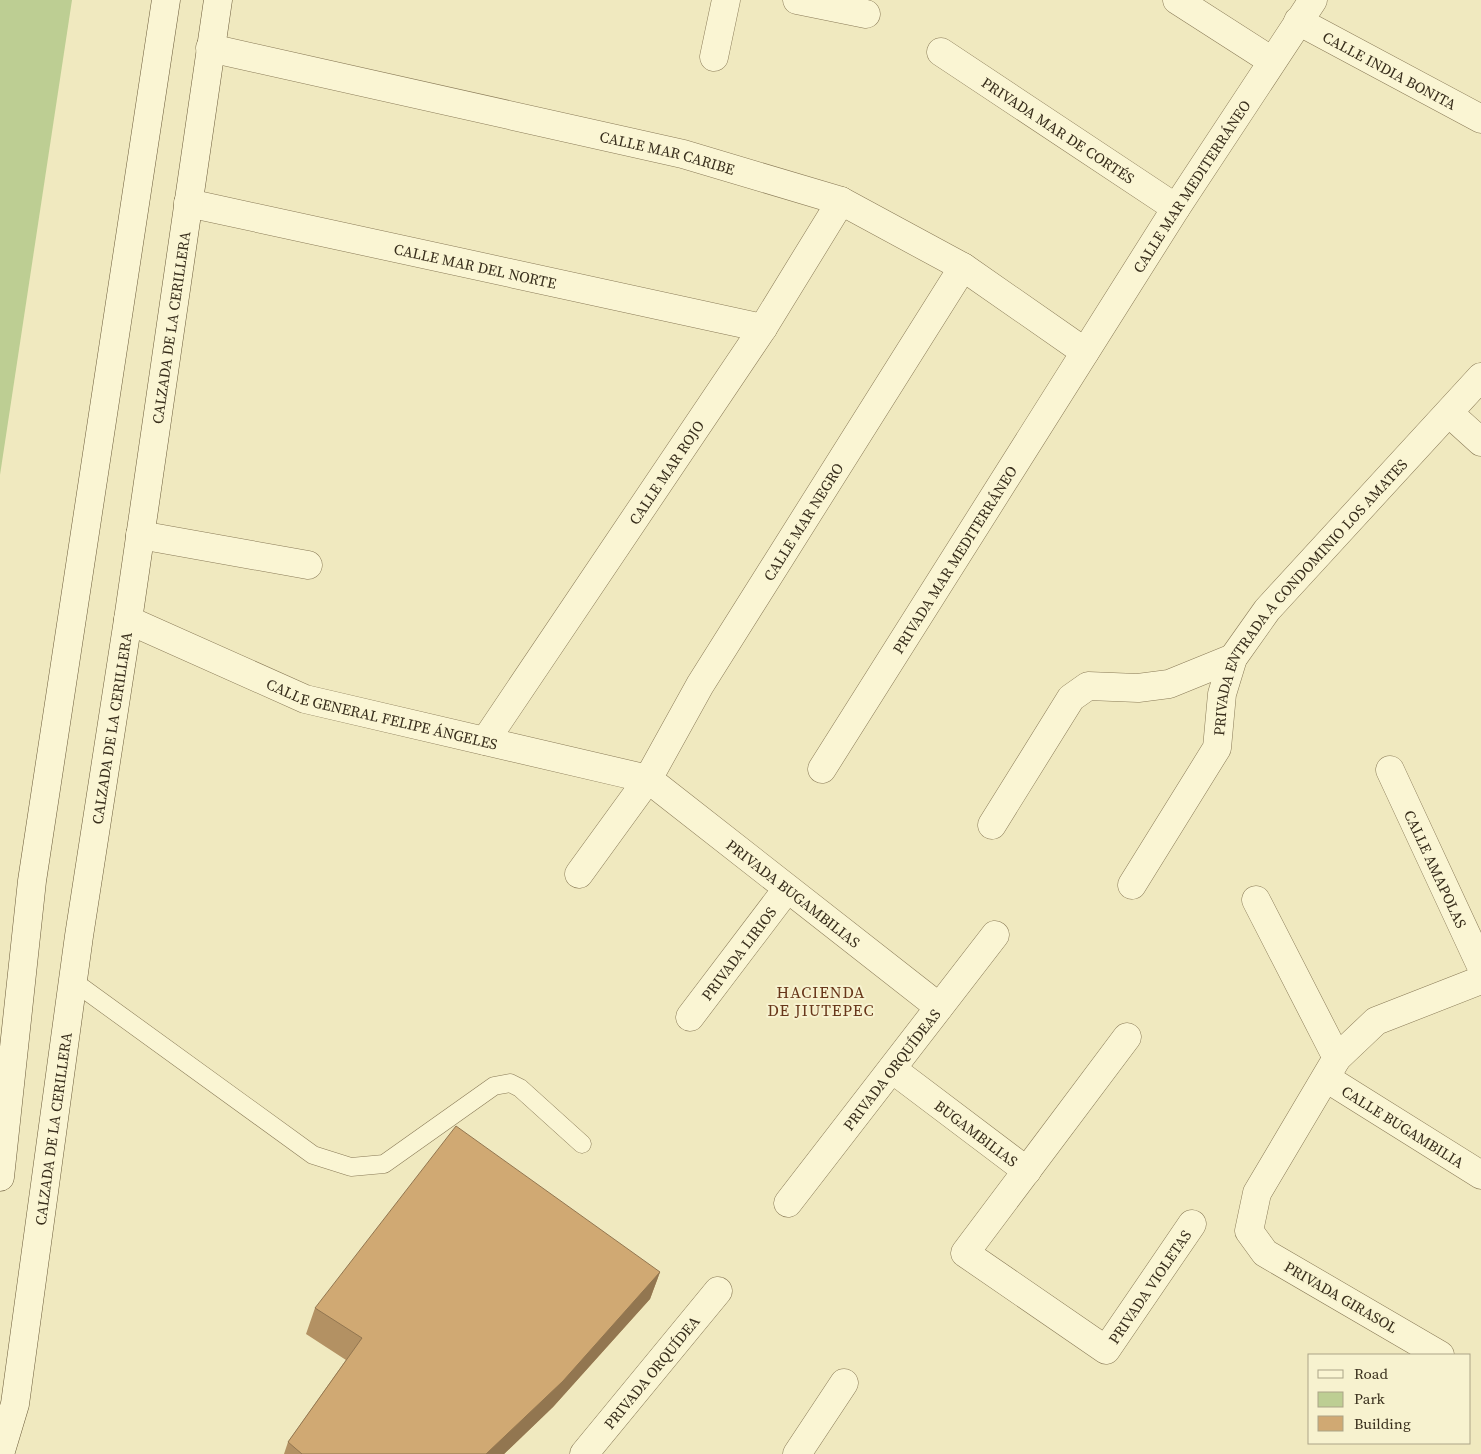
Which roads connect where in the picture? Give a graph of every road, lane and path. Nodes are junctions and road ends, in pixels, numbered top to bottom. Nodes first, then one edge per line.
1 (166, 0) edge
2 (218, 0) edge
3 (726, 0) edge
4 (797, 0) edge
5 (1177, 0) edge
6 (1305, 11) edge
7 (866, 14) dead end
8 (210, 48) junction
9 (940, 52) dead end
10 (714, 57) dead end
11 (1272, 61) junction
12 (1481, 119) edge
13 (841, 201) junction
14 (188, 203) junction
15 (1176, 208) junction
16 (962, 268) junction
17 (763, 328) junction
18 (1085, 352) junction
19 (1481, 377) edge
20 (1449, 413) junction
21 (1481, 442) edge
22 (140, 535) junction
23 (308, 565) dead end
24 (128, 620) junction
25 (1233, 658) junction
26 (485, 741) junction
27 (822, 769) dead end
28 (1390, 770) dead end
29 (648, 779) junction
30 (992, 825) dead end
31 (579, 874) dead end
32 (1132, 885) dead end
33 (788, 889) junction
34 (1256, 900) dead end
35 (995, 935) dead end
36 (1481, 966) edge
37 (1481, 980) edge
38 (73, 981) junction
39 (939, 1007) junction
40 (690, 1017) dead end
41 (1127, 1036) dead end
42 (1331, 1068) junction
43 (892, 1069) junction
44 (582, 1144) dead end
45 (1027, 1171) junction
46 (1481, 1175) edge
47 (0, 1177) edge
48 (788, 1203) dead end
49 (1192, 1224) dead end
50 (718, 1291) dead end
51 (1106, 1350) joint
52 (1438, 1354) edge
53 (844, 1383) dead end
54 (0, 1454) edge
55 (584, 1454) edge
56 (797, 1454) edge

1 - 47 street
2 - 8 street, CALZADA DE LA CERILLERA
3 - 10 street
4 - 7 street
5 - 11 street
6 - 11 street, CALLE MAR MEDITERRÁNEO
6 - 12 street, CALLE INDIA BONITA
8 - 13 street, CALLE MAR CARIBE
8 - 14 street, CALZADA DE LA CERILLERA
9 - 15 street, PRIVADA MAR DE CORTÉS
11 - 15 street, CALLE MAR MEDITERRÁNEO
13 - 16 street, CALLE MAR CARIBE
13 - 17 street, CALLE MAR ROJO
14 - 17 street, CALLE MAR DEL NORTE
14 - 22 street, CALZADA DE LA CERILLERA
15 - 18 street, CALLE MAR MEDITERRÁNEO
16 - 18 street, CALLE MAR CARIBE
16 - 29 street, CALLE MAR NEGRO
17 - 26 street, CALLE MAR ROJO
18 - 27 street, PRIVADA MAR MEDITERRÁNEO
19 - 20 street, PRIVADA ENTRADA A CONDOMINIO LOS AMATES
20 - 21 street
20 - 25 street, PRIVADA ENTRADA A CONDOMINIO LOS AMATES
22 - 23 street
22 - 24 street, CALZADA DE LA CERILLERA
24 - 26 street, CALLE GENERAL FELIPE ÁNGELES
24 - 38 street, CALZADA DE LA CERILLERA
25 - 30 street
25 - 32 street, PRIVADA ENTRADA A CONDOMINIO LOS AMATES
26 - 29 street, CALLE GENERAL FELIPE ÁNGELES
28 - 36 street, CALLE AMAPOLAS
29 - 31 street, CALLE MAR NEGRO
29 - 33 street, PRIVADA BUGAMBILIAS
33 - 39 street, PRIVADA BUGAMBILIAS
33 - 40 street, PRIVADA LIRIOS
34 - 42 street
35 - 39 street, PRIVADA ORQUÍDEAS
37 - 42 street
38 - 44 lane
38 - 54 street, CALZADA DE LA CERILLERA
39 - 43 street, PRIVADA ORQUÍDEAS
41 - 45 street
42 - 46 street, CALLE BUGAMBILIA
42 - 52 street, PRIVADA GIRASOL
43 - 45 street, BUGAMBILIAS
43 - 48 street, PRIVADA ORQUÍDEAS
45 - 51 street, BUGAMBILIAS
49 - 51 street, PRIVADA VIOLETAS
50 - 55 street, PRIVADA ORQUÍDEA
53 - 56 street

